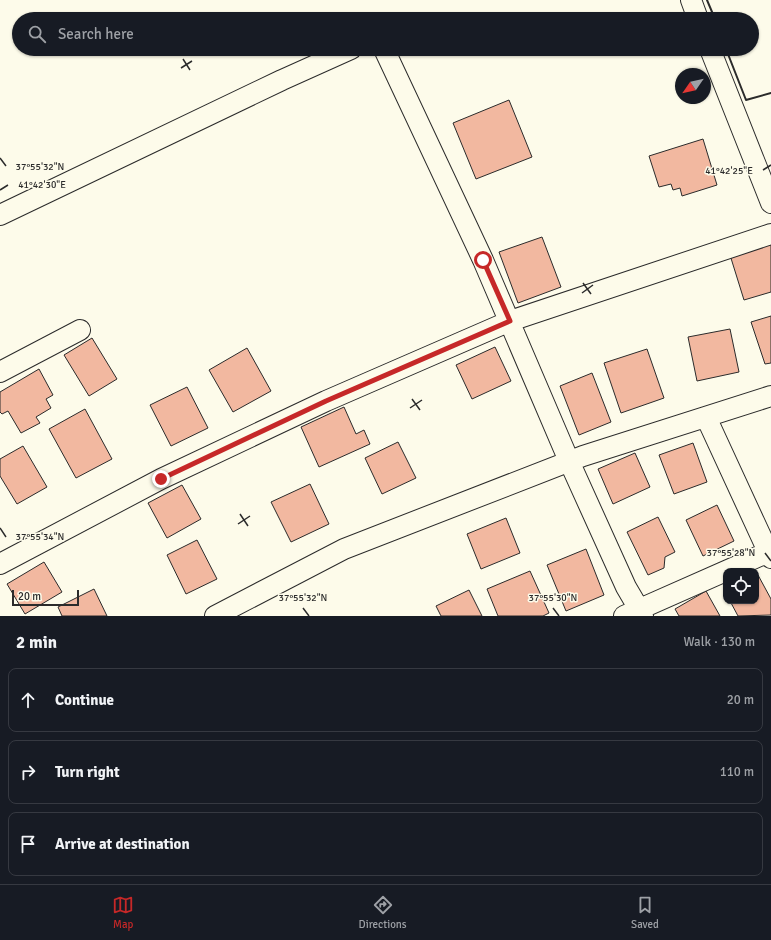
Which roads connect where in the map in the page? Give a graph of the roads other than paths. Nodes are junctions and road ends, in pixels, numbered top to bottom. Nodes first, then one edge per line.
1 (691, 0) edge
2 (695, 12) edge
3 (335, 56) edge
4 (387, 56) edge
5 (713, 56) edge
6 (771, 203) edge
7 (0, 215) edge
8 (771, 234) edge
9 (510, 321) junction
10 (80, 330) dead end
11 (0, 372) edge
12 (771, 396) edge
13 (706, 417) junction
14 (569, 461) junction
15 (770, 554) edge
16 (0, 564) edge
17 (635, 614) edge
18 (215, 616) edge

1 - 2 street
3 - 7 street
4 - 9 street
5 - 6 street
8 - 9 street
9 - 14 street
9 - 16 street
10 - 11 street
12 - 13 street
13 - 14 street
13 - 15 street
14 - 17 street
14 - 18 street
15 - 17 street

